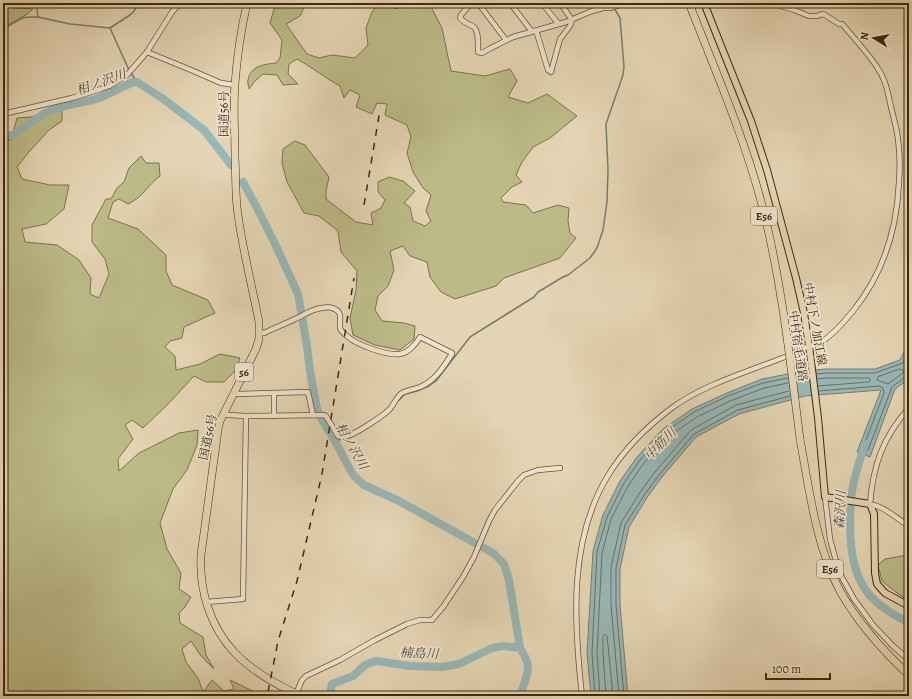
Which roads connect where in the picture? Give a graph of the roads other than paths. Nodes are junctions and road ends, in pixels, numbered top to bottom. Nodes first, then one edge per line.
1 (180, 3) edge
2 (247, 3) edge
3 (471, 3) edge
4 (478, 3) edge
5 (510, 3) edge
6 (542, 3) edge
7 (624, 3) edge
8 (689, 3) edge
9 (704, 3) edge
10 (771, 3) edge
11 (563, 7) dead end
12 (572, 20) junction
13 (558, 24) junction
14 (534, 31) junction
15 (506, 40) junction
16 (147, 52) junction
17 (235, 85) junction
18 (3, 114) edge
19 (259, 333) junction
20 (810, 350) junction
21 (234, 392) junction
22 (274, 393) junction
23 (909, 408) edge
24 (223, 414) junction
25 (315, 415) junction
26 (246, 416) junction
27 (274, 416) junction
28 (560, 468) dead end
29 (825, 497) junction
30 (867, 503) junction
31 (909, 526) edge
32 (206, 602) junction
33 (909, 606) edge
34 (909, 660) edge
35 (909, 675) edge
36 (298, 695) edge
37 (582, 696) edge

1 - 16 street
2 - 17 highway, 国道56号 / 56
3 - 15 street
4 - 15 street
5 - 14 street
6 - 13 street
7 - 12 street
8 - 35 highway, 中村宿毛道路 / E56, bridge
9 - 20 main road, 中村下ノ加江線
10 - 20 street
11 - 12 street
12 - 13 street
12 - 14 street
13 - 14 street
14 - 15 street
16 - 17 street
16 - 18 street
17 - 19 highway, 国道56号 / 56
19 - 21 highway, 国道56号 / 56
19 - 25 street
20 - 29 main road, 中村下ノ加江線
20 - 37 street
21 - 22 street
21 - 24 highway, 国道56号 / 56
22 - 25 street
22 - 27 street
23 - 30 street
24 - 26 street
24 - 32 highway, 国道56号 / 56
25 - 27 street
26 - 27 street
26 - 32 street
28 - 36 street
29 - 30 main road
29 - 34 street
30 - 31 street
30 - 33 main road
32 - 36 highway, 国道56号 / 56

